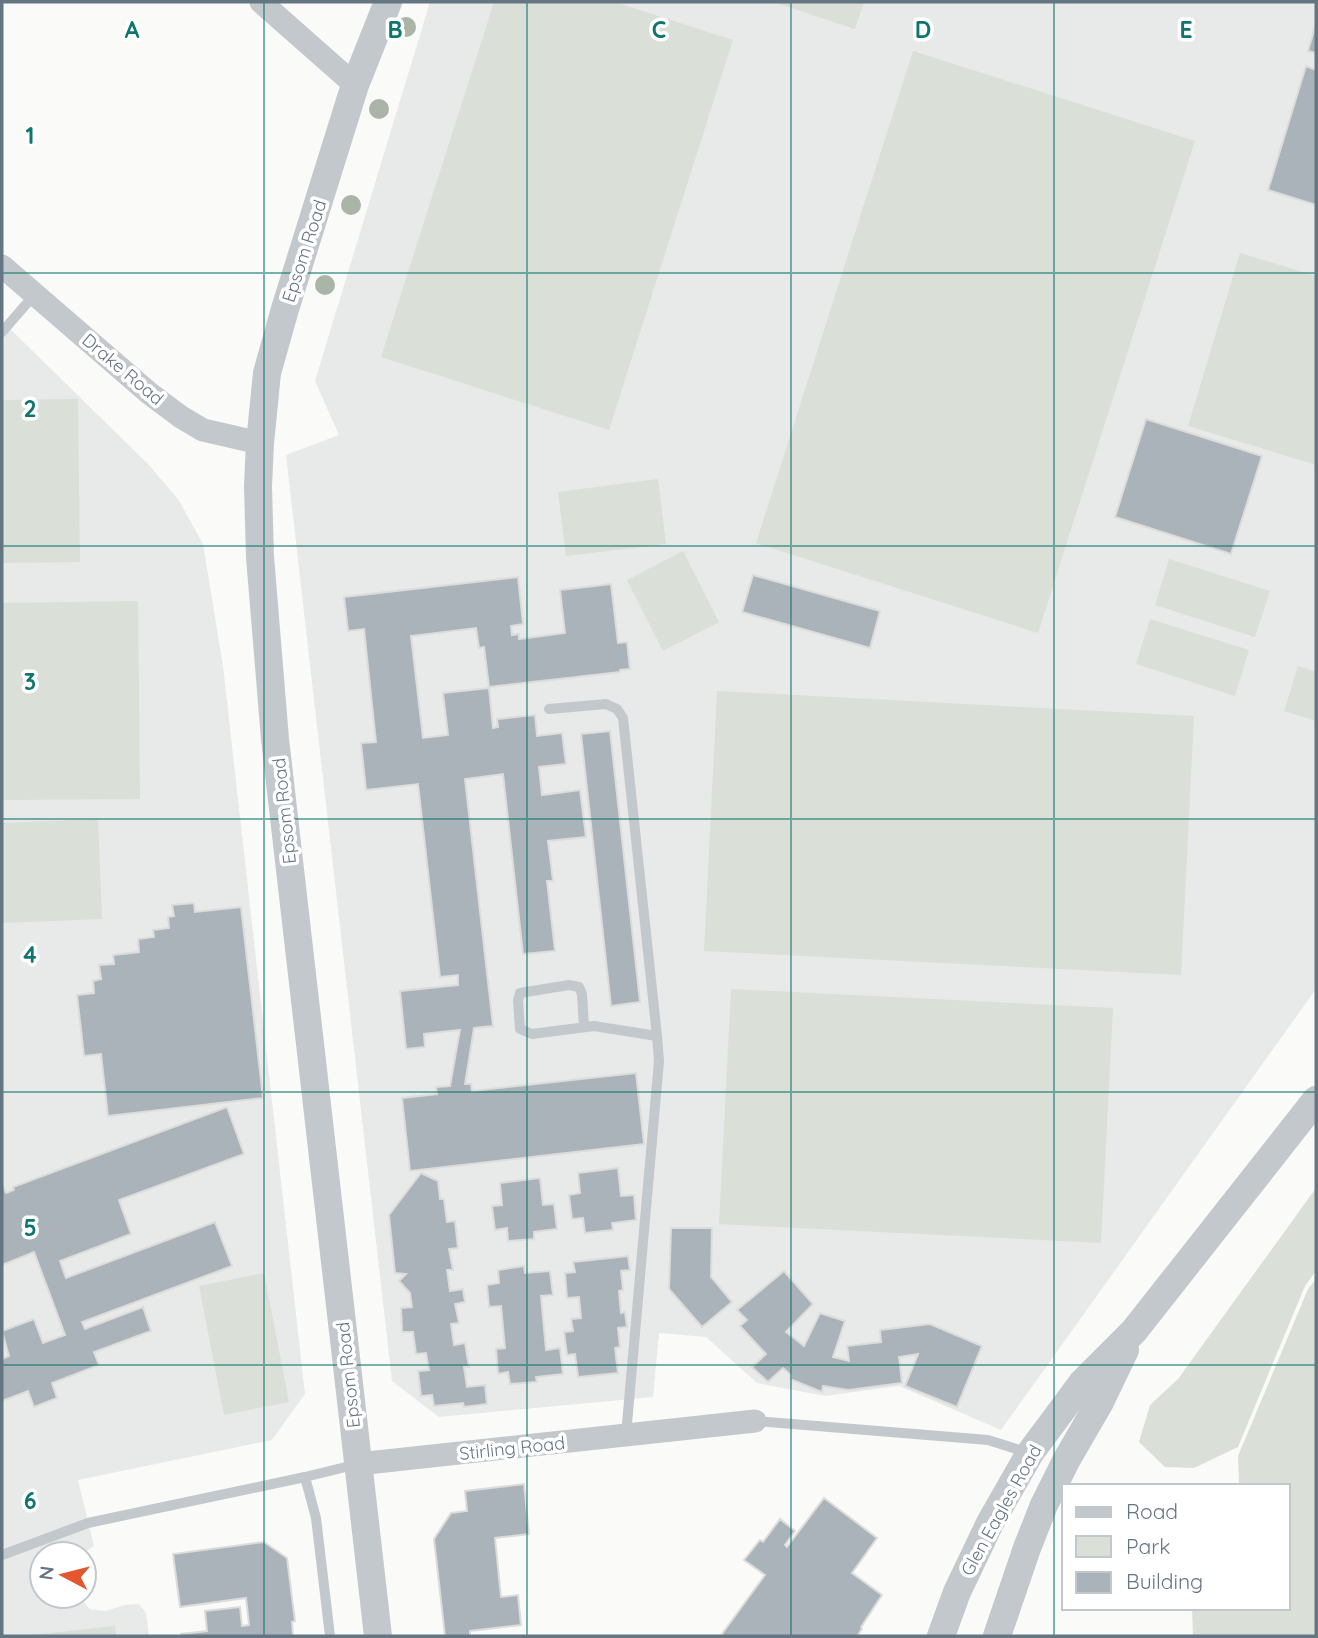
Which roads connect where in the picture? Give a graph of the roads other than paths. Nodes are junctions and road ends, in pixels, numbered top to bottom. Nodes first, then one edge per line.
1 (261, 2) edge
2 (388, 2) edge
3 (355, 85) junction
4 (2, 266) edge
5 (35, 294) junction
6 (2, 332) edge
7 (260, 443) junction
8 (549, 709) dead end
9 (584, 1027) junction
10 (657, 1036) junction
11 (1316, 1100) edge
12 (1134, 1331) junction
13 (755, 1421) joint
14 (626, 1435) junction
15 (1030, 1453) junction
16 (358, 1464) junction
17 (305, 1478) junction
18 (2, 1555) edge
19 (330, 1636) edge
20 (378, 1636) edge
21 (941, 1636) edge
22 (997, 1636) edge

1 - 3 street
2 - 3 street, Epsom Road
3 - 7 street, Epsom Road
4 - 5 street, Drake Road
5 - 6 lane
5 - 7 street, Drake Road
7 - 16 street, Epsom Road
8 - 10 lane
9 - 9 lane
9 - 10 lane
10 - 14 lane
11 - 12 street, Glen Eagles Road
12 - 15 street, Glen Eagles Road
12 - 22 street, Glen Eagles Road
13 - 14 street, Stirling Road
13 - 15 lane, Stirling Road
14 - 16 street, Stirling Road
15 - 21 street, Glen Eagles Road
16 - 17 lane, Stirling Road
16 - 20 street, Epsom Road
17 - 18 lane, Stirling Road
17 - 19 lane

